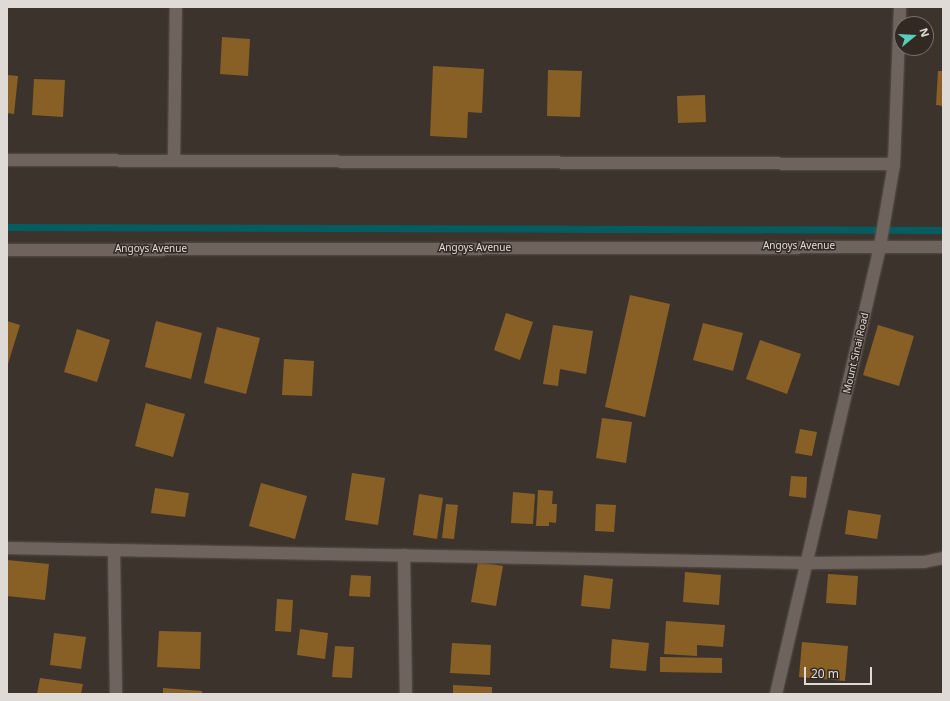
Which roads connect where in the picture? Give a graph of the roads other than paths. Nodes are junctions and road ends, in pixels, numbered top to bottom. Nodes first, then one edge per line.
1 (176, 7) edge
2 (900, 7) edge
3 (7, 160) edge
4 (174, 160) junction
5 (894, 164) junction
6 (880, 246) junction
7 (943, 247) edge
8 (7, 250) edge
9 (7, 548) edge
10 (114, 550) junction
11 (404, 555) junction
12 (943, 558) edge
13 (808, 563) junction
14 (116, 694) edge
15 (406, 694) edge
16 (776, 694) edge

1 - 4 street
2 - 5 street, Mount Sinai Road
3 - 4 street
4 - 5 street
5 - 6 street, Mount Sinai Road
6 - 7 street, Angoys Avenue
6 - 8 street, Angoys Avenue
6 - 13 street, Mount Sinai Road
9 - 10 street
10 - 11 street
10 - 14 street
11 - 13 street
11 - 15 street
12 - 13 street
13 - 16 street, Mount Sinai Road

